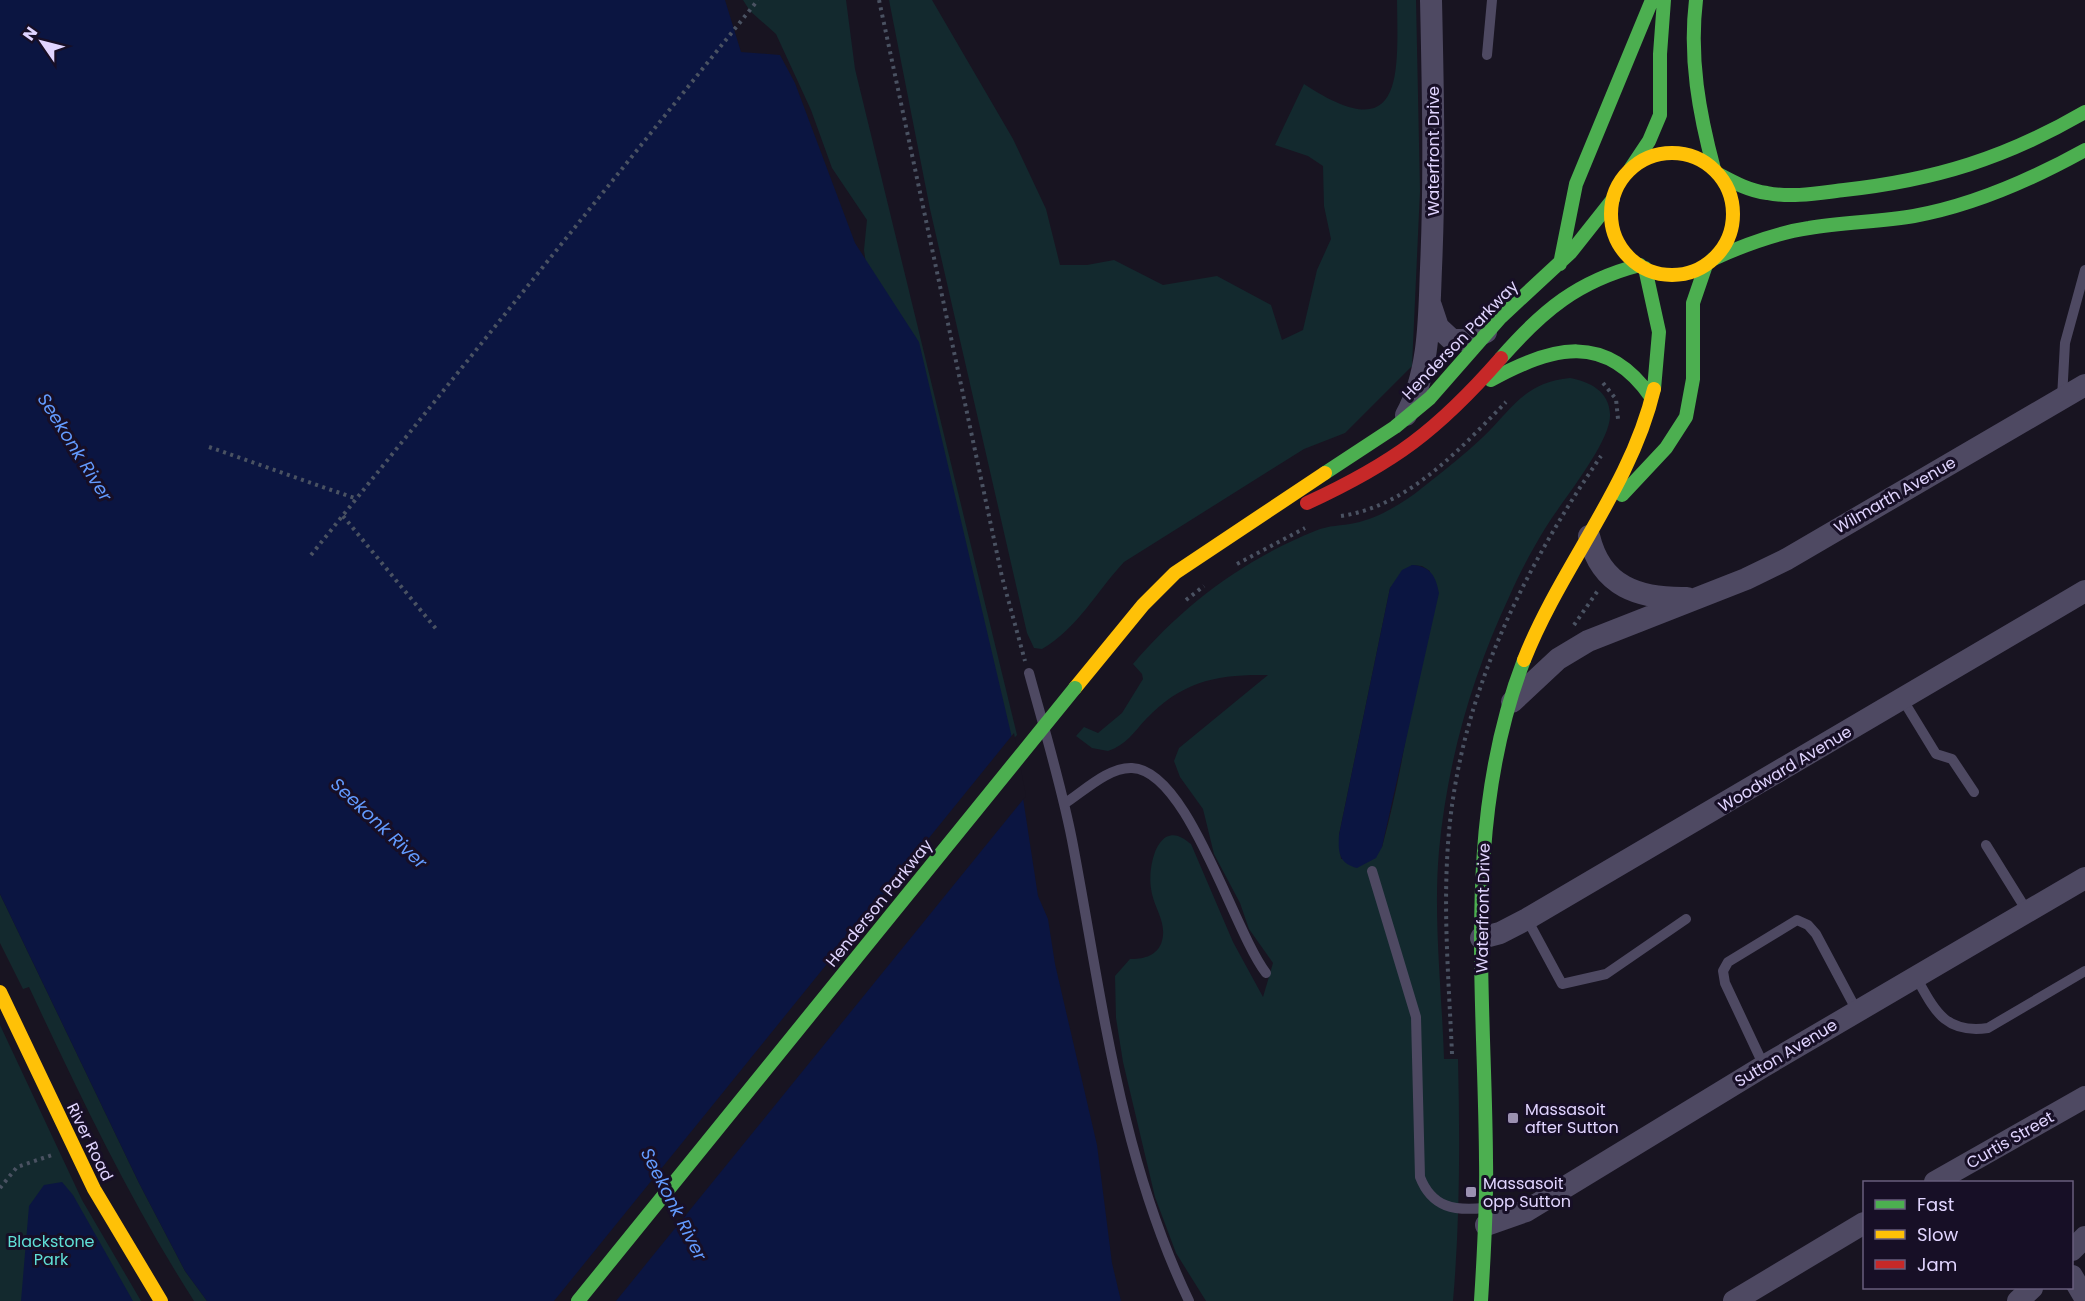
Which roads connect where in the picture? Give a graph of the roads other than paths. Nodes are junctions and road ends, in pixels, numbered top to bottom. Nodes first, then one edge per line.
1 (1431, 0) edge
2 (1492, 0) edge
3 (1652, 0) edge
4 (1664, 0) edge
5 (1696, 0) edge
6 (1487, 56) dead end
7 (2085, 112) edge
8 (2085, 150) edge
9 (1629, 172) junction
10 (1717, 172) junction
11 (1613, 199) junction
12 (1709, 262) junction
13 (1560, 264) junction
14 (1642, 267) junction
15 (2085, 270) edge
16 (1430, 301) junction
17 (1491, 328) junction
18 (2085, 385) edge
19 (1651, 397) junction
20 (2061, 398) junction
21 (1464, 400) junction
22 (1404, 420) junction
23 (1589, 536) junction
24 (1221, 541) junction
25 (2085, 591) edge
26 (1701, 596) junction
27 (1029, 673) road end
28 (1903, 700) junction
29 (1509, 705) junction
30 (1974, 792) dead end
31 (1064, 804) junction
32 (1986, 845) dead end
33 (1372, 871) dead end
34 (2085, 878) edge
35 (2027, 911) junction
36 (1527, 919) junction
37 (1686, 919) dead end
38 (1481, 938) junction
39 (2085, 971) edge
40 (1266, 973) dead end
41 (1916, 977) junction
42 (0, 992) edge
43 (1857, 1011) junction
44 (1764, 1066) junction
45 (2085, 1097) edge
46 (1937, 1181) edge
47 (1487, 1216) junction
48 (1863, 1224) edge
49 (2085, 1237) edge
50 (2073, 1249) edge
51 (2073, 1278) edge
52 (2030, 1289) edge
53 (2085, 1298) edge
54 (161, 1301) edge
55 (578, 1301) edge
56 (1189, 1301) edge
57 (1481, 1301) edge
58 (1734, 1301) edge
59 (2018, 1301) edge

1 - 16 street, Waterfront Drive
2 - 6 lane
3 - 13 main road
4 - 9 main road
5 - 10 main road
7 - 10 main road, Henderson Parkway
8 - 12 main road, Henderson Parkway
9 - 10 main road, Henderson Parkway
9 - 11 main road, Henderson Parkway
10 - 12 main road
11 - 13 main road, Henderson Parkway
11 - 14 main road
12 - 14 main road, Henderson Parkway
12 - 23 main road, Waterfront Drive
13 - 17 main road, Henderson Parkway
14 - 19 main road, Waterfront Drive
14 - 21 main road, Henderson Parkway
15 - 20 lane
16 - 17 street, Waterfront Drive
16 - 22 street, Waterfront Drive
17 - 22 main road, Henderson Parkway
18 - 20 street, Wilmarth Avenue
19 - 21 main road
19 - 23 main road, Waterfront Drive
20 - 26 street, Wilmarth Avenue
21 - 24 main road, Henderson Parkway
22 - 24 main road, Henderson Parkway
23 - 26 street, Wilmarth Avenue
23 - 29 main road, Waterfront Drive
24 - 55 main road, Henderson Parkway, bridge
25 - 28 street, Woodward Avenue
26 - 29 street, Wilmarth Avenue
27 - 31 lane
28 - 30 lane
28 - 36 street, Woodward Avenue
29 - 38 main road, Waterfront Drive
31 - 40 lane
31 - 56 lane
32 - 35 lane
33 - 47 lane
34 - 35 street, Sutton Avenue
35 - 41 street, Sutton Avenue
36 - 37 lane
36 - 38 street, Woodward Avenue
38 - 47 main road, Waterfront Drive
39 - 41 lane
41 - 43 street, Sutton Avenue
42 - 54 main road, River Road
43 - 44 street, Sutton Avenue
43 - 44 lane
44 - 47 street, Sutton Avenue
45 - 46 street, Curtis Street
47 - 57 main road, Waterfront Drive
48 - 58 street
49 - 50 street
51 - 53 street
52 - 59 street

